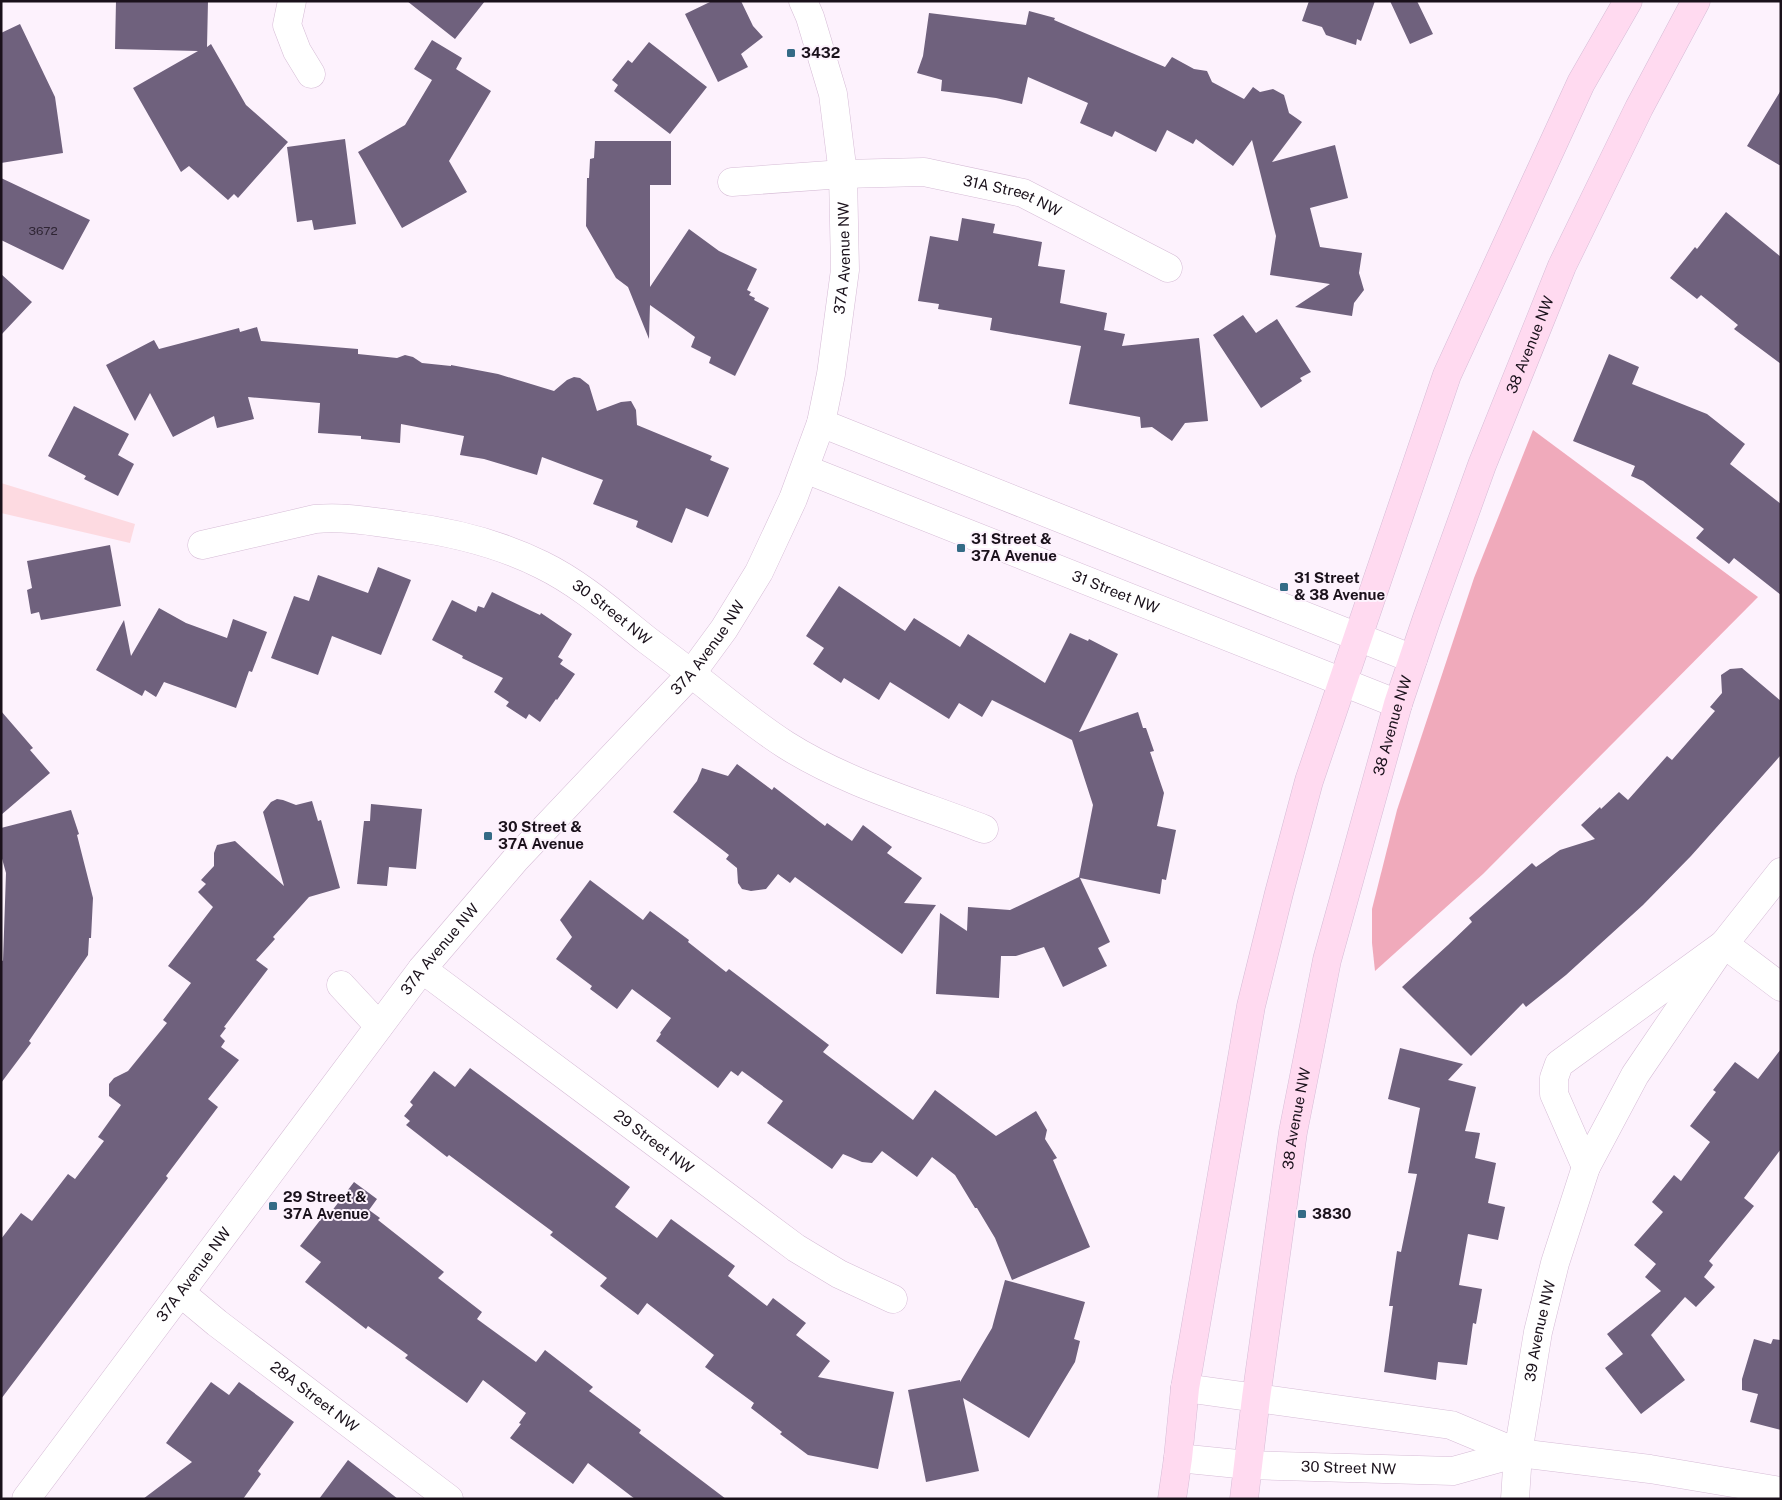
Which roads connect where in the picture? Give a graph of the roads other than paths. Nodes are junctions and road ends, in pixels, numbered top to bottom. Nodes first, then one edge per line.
1 (292, 1) edge
2 (803, 1) edge
3 (1628, 1) edge
4 (1696, 1) edge
5 (311, 74) dead end
6 (843, 174) junction
7 (732, 182) dead end
8 (1168, 268) dead end
9 (820, 423) junction
10 (804, 470) junction
11 (202, 546) dead end
12 (1359, 636) junction
13 (1413, 659) junction
14 (691, 674) junction
15 (1343, 682) junction
16 (1398, 704) junction
17 (984, 829) dead end
18 (1781, 872) edge
19 (1724, 944) junction
20 (422, 969) junction
21 (341, 986) dead end
22 (1781, 987) edge
23 (379, 1026) junction
24 (1586, 1167) junction
25 (181, 1293) junction
26 (893, 1300) dead end
27 (1185, 1388) junction
28 (1256, 1398) junction
29 (1518, 1454) junction
30 (1178, 1458) junction
31 (1248, 1465) junction
32 (1781, 1491) edge
33 (26, 1499) edge
34 (449, 1499) edge
35 (1172, 1499) edge
36 (1244, 1499) edge
37 (1515, 1499) edge

1 - 5 street
2 - 6 street
3 - 12 main road
4 - 13 main road, 38 Avenue NW
6 - 7 street, 31A Street NW
6 - 8 street, 31A Street NW
6 - 9 street, 37A Avenue NW
9 - 10 street, 37A Avenue NW
9 - 12 street
10 - 14 street, 37A Avenue NW
10 - 15 street, 31 Street NW
11 - 14 street, 30 Street NW
12 - 13 street
12 - 15 main road
13 - 16 main road, 38 Avenue NW
14 - 17 street, 30 Street NW
14 - 20 street, 37A Avenue NW
15 - 16 street, 31 Street NW
15 - 27 main road
16 - 28 main road, 38 Avenue NW
18 - 19 street, 39 Avenue NW
19 - 22 street
19 - 24 street, 39 Avenue NW
19 - 24 street, 39 Avenue NW
20 - 23 street, 37A Avenue NW
20 - 26 street, 29 Street NW
21 - 23 street
23 - 25 street, 37A Avenue NW
24 - 29 street, 39 Avenue NW
25 - 33 street, 37A Avenue NW
25 - 34 street, 28A Street NW
27 - 28 street, 30 Street NW
27 - 30 main road
28 - 29 street, 30 Street NW
28 - 31 main road, 38 Avenue NW
29 - 31 street, 30 Street NW
29 - 32 street, 30 Street NW
29 - 37 street, 39 Avenue NW
30 - 31 street, 30 Street NW
30 - 35 main road
31 - 36 main road, 38 Avenue NW

